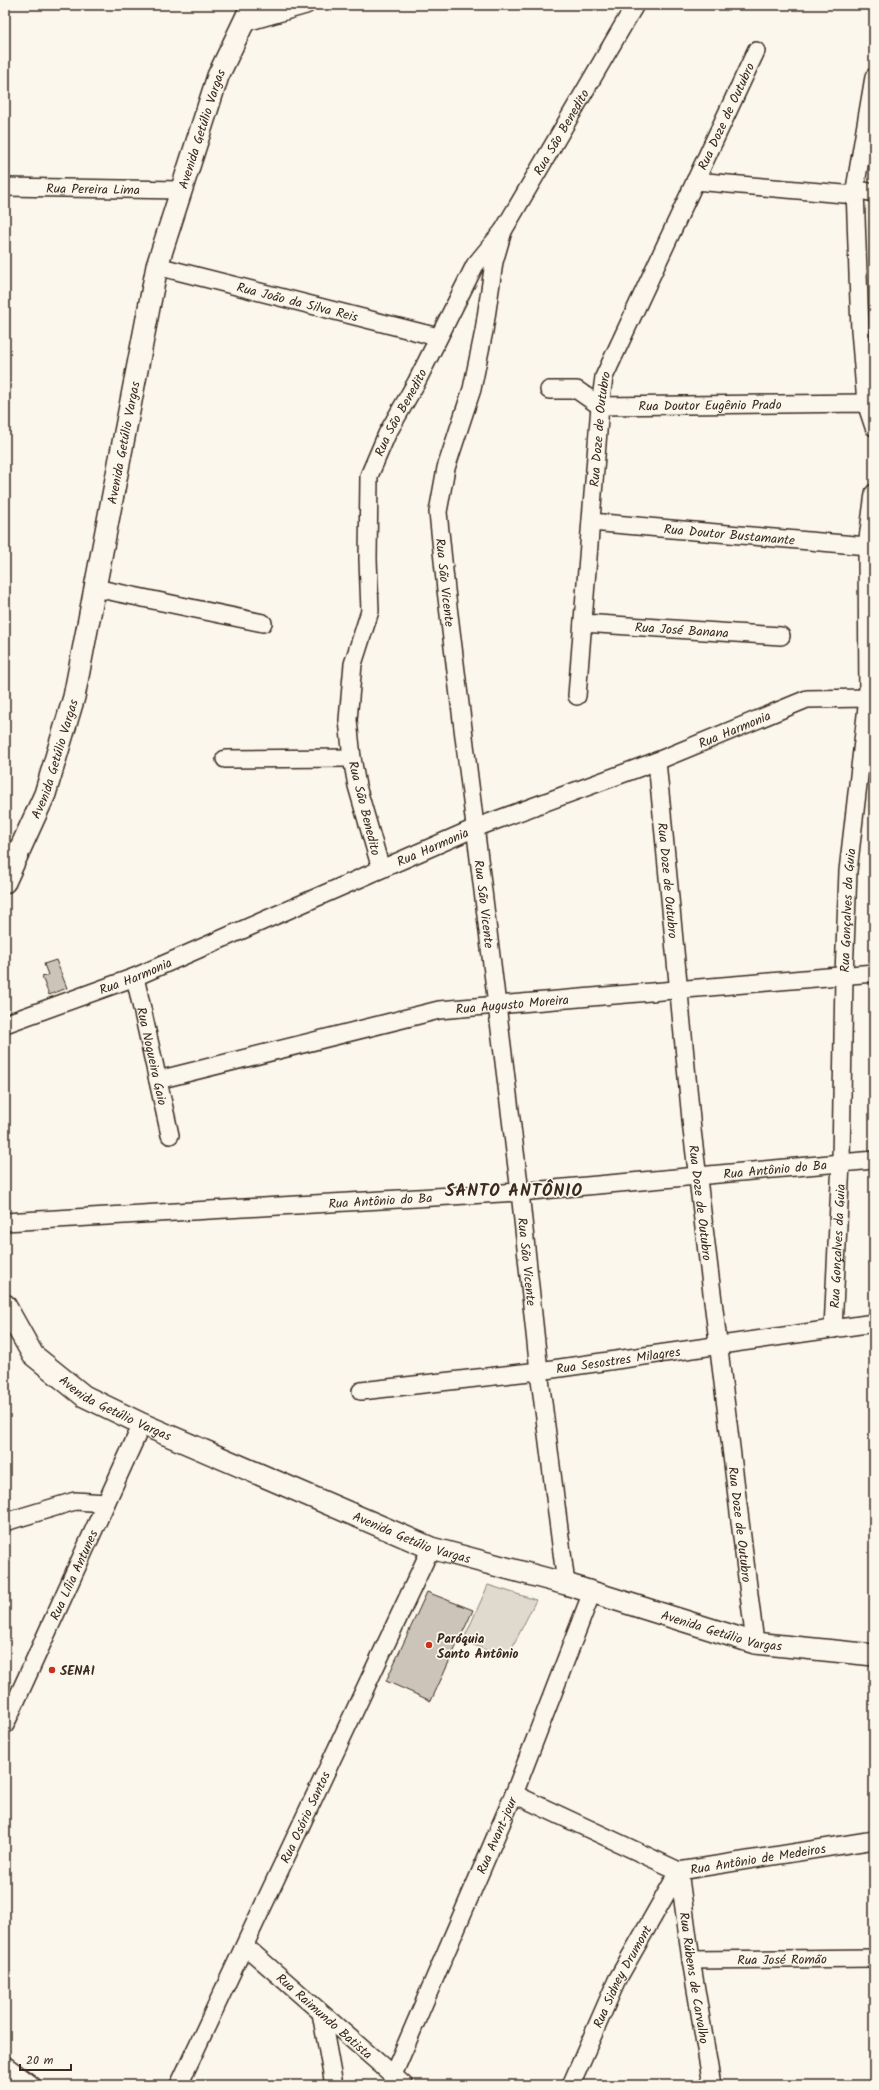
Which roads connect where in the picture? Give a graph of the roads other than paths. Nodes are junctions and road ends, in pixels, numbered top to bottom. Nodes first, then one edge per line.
1 (252, 5) edge
2 (306, 5) edge
3 (635, 5) edge
4 (243, 24) junction
5 (756, 51) dead end
6 (874, 77) edge
7 (695, 181) junction
8 (5, 187) edge
9 (180, 190) junction
10 (855, 192) junction
11 (874, 193) edge
12 (503, 231) junction
13 (157, 266) junction
14 (438, 337) junction
15 (549, 390) dead end
16 (870, 404) edge
17 (600, 406) junction
18 (874, 427) edge
19 (874, 493) edge
20 (591, 522) junction
21 (867, 546) junction
22 (95, 588) junction
23 (263, 623) dead end
24 (583, 623) junction
25 (781, 636) dead end
26 (577, 696) dead end
27 (871, 700) edge
28 (352, 758) junction
29 (225, 759) dead end
30 (657, 761) junction
31 (475, 828) junction
32 (381, 869) junction
33 (5, 882) edge
34 (874, 973) edge
35 (844, 975) junction
36 (135, 977) junction
37 (678, 989) junction
38 (497, 1005) junction
39 (5, 1024) edge
40 (158, 1080) junction
41 (170, 1135) dead end
42 (874, 1160) edge
43 (841, 1162) junction
44 (698, 1177) junction
45 (520, 1192) junction
46 (5, 1222) edge
47 (5, 1305) edge
48 (874, 1323) edge
49 (833, 1329) junction
50 (719, 1346) junction
51 (539, 1371) junction
52 (361, 1391) dead end
53 (142, 1424) junction
54 (106, 1503) junction
55 (5, 1522) edge
56 (431, 1548) junction
57 (566, 1584) junction
58 (592, 1592) junction
59 (755, 1643) junction
60 (874, 1655) edge
61 (6, 1720) edge
62 (514, 1794) junction
63 (874, 1840) edge
64 (679, 1870) junction
65 (245, 1946) junction
66 (874, 1958) edge
67 (691, 1960) junction
68 (321, 2014) junction
69 (5, 2065) edge
70 (399, 2080) edge
71 (181, 2083) edge
72 (32, 2085) edge
73 (334, 2085) edge
74 (571, 2085) edge
75 (712, 2085) edge

1 - 4 street, Avenida Getúlio Vargas
2 - 4 street
3 - 12 street, Rua São Benedito
4 - 9 street, Avenida Getúlio Vargas
5 - 7 street, Rua Doze de Outubro
6 - 10 street
7 - 10 street, Rua Doze de Outubro
7 - 17 street, Rua Doze de Outubro
8 - 9 street, Rua Pereira Lima
9 - 13 street, Avenida Getúlio Vargas
10 - 11 street, Rua Doze de Outubro
10 - 16 street
12 - 14 street, Rua São Benedito
12 - 31 street, Rua São Vicente
13 - 14 street, Rua João da Silva Reis
13 - 22 street, Avenida Getúlio Vargas
14 - 28 street, Rua São Benedito
15 - 17 street
16 - 17 street, Rua Doutor Eugênio Prado
16 - 18 street
17 - 20 street, Rua Doze de Outubro
19 - 21 street, Rua Gonçalves da Guia
20 - 21 street, Rua Doutor Bustamante
20 - 24 street, Rua Doze de Outubro
21 - 27 street, Rua Gonçalves da Guia
22 - 23 street
22 - 33 street, Avenida Getúlio Vargas
24 - 25 street, Rua José Banana
24 - 26 street, Rua Doze de Outubro
27 - 30 street, Rua Harmonia
27 - 35 street, Rua Gonçalves da Guia
28 - 29 street
28 - 32 street, Rua São Benedito
30 - 31 street, Rua Harmonia
30 - 37 street, Rua Doze de Outubro
31 - 32 street, Rua Harmonia
31 - 38 street, Rua São Vicente
32 - 36 street, Rua Harmonia
34 - 35 street, Rua Augusto Moreira
35 - 37 street, Rua Augusto Moreira
35 - 43 street, Rua Gonçalves da Guia
36 - 39 street, Rua Harmonia
36 - 40 street, Rua Nogueira Gaio
37 - 38 street, Rua Augusto Moreira
37 - 44 street, Rua Doze de Outubro
38 - 40 street, Rua Augusto Moreira
38 - 45 street, Rua São Vicente
40 - 41 street, Rua Nogueira Gaio
42 - 43 street, Rua Antônio do Ba
43 - 44 street, Rua Antônio do Ba
43 - 49 street, Rua Gonçalves da Guia
44 - 45 street, Rua Antônio do Ba
44 - 50 street, Rua Doze de Outubro
45 - 46 street, Rua Antônio do Ba
45 - 51 street, Rua São Vicente
47 - 53 street, Avenida Getúlio Vargas
48 - 49 street, Rua Sesostres Milagres
49 - 50 street, Rua Sesostres Milagres
50 - 51 street, Rua Sesostres Milagres
50 - 59 street, Rua Doze de Outubro
51 - 52 street, Rua Sesostres Milagres
51 - 57 street, Rua São Vicente
53 - 54 street, Rua Lília Antunes
53 - 56 street, Avenida Getúlio Vargas
54 - 55 street
54 - 61 street, Rua Lília Antunes
56 - 57 street, Avenida Getúlio Vargas
56 - 65 street, Rua Osório Santos
57 - 58 street, Avenida Getúlio Vargas
58 - 59 street, Avenida Getúlio Vargas
58 - 62 street, Rua Avant-jour
59 - 60 street, Avenida Getúlio Vargas
62 - 64 street, Rua Antônio de Medeiros
62 - 70 street, Rua Avant-jour
63 - 64 street, Rua Antônio de Medeiros
64 - 67 street, Rua Rúbens de Carvalho
64 - 74 street, Rua Sidney Drumont
65 - 68 street, Rua Raimundo Batista
65 - 71 street, Rua Osório Santos
66 - 67 street, Rua José Romão
67 - 75 street, Rua Rúbens de Carvalho
68 - 70 street, Rua Raimundo Batista
68 - 73 street
69 - 72 street

